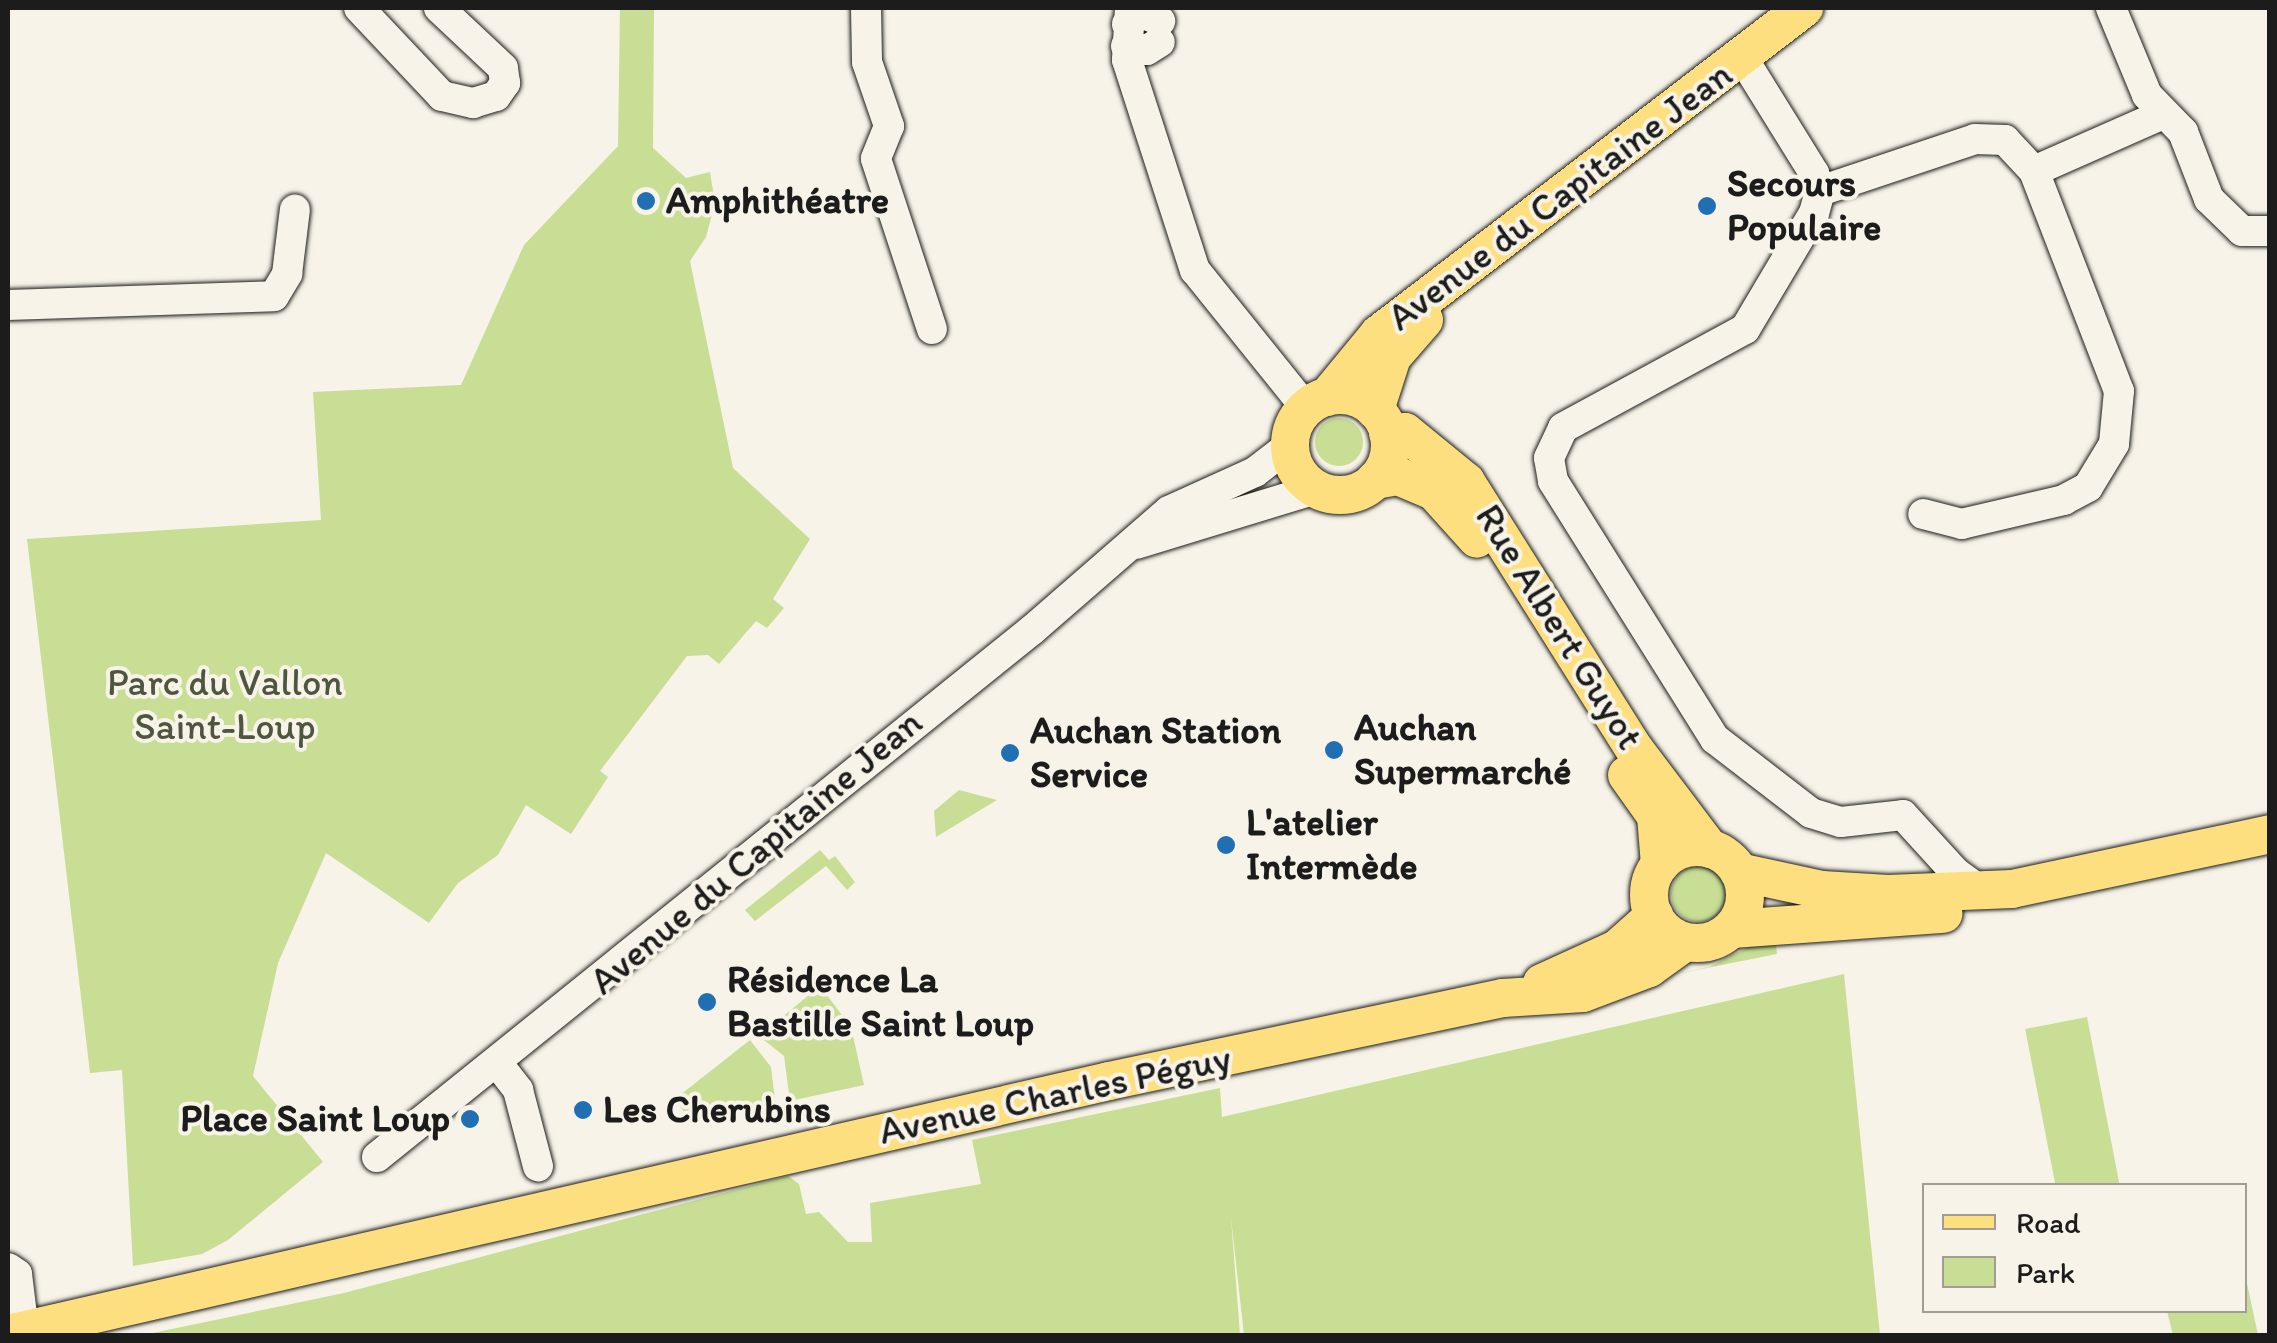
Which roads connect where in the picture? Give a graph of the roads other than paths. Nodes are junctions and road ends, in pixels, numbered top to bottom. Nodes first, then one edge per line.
1 (359, 8) edge
2 (439, 8) edge
3 (866, 8) edge
4 (1804, 8) edge
5 (1830, 8) edge
6 (2111, 8) edge
7 (1128, 26) edge
8 (1160, 32) dead end
9 (1746, 63) junction
10 (2163, 114) junction
11 (2034, 171) junction
12 (1820, 191) junction
13 (295, 209) dead end
14 (2270, 231) edge
15 (8, 305) edge
16 (932, 329) dead end
17 (1316, 402) junction
18 (1382, 421) junction
19 (1290, 445) junction
20 (1375, 480) junction
21 (1316, 489) junction
22 (1923, 514) dead end
23 (1134, 545) junction
24 (2270, 834) edge
25 (1724, 860) junction
26 (1660, 865) junction
27 (1996, 890) junction
28 (1654, 916) junction
29 (1732, 929) junction
30 (1686, 942) junction
31 (1503, 998) junction
32 (498, 1064) junction
33 (377, 1156) dead end
34 (538, 1166) dead end
35 (8, 1268) edge
36 (16, 1333) edge

1 - 2 street
3 - 16 street
4 - 9 main road, Avenue du Capitaine Jean
5 - 9 main road, Avenue du Capitaine Jean
6 - 10 street
7 - 8 street
7 - 17 street
9 - 12 street
9 - 17 main road, Avenue du Capitaine Jean
9 - 18 main road, Avenue du Capitaine Jean
10 - 11 street
10 - 14 street
11 - 12 street
11 - 22 street
12 - 27 street
13 - 15 street
17 - 18 main road
17 - 19 main road
18 - 20 main road
18 - 25 main road, Rue Albert Guyot
19 - 21 main road
19 - 23 street, Avenue du Capitaine Jean
20 - 21 main road
20 - 26 main road, Rue Albert Guyot
21 - 23 street
23 - 32 street, Avenue du Capitaine Jean
24 - 27 main road
25 - 26 main road
25 - 27 main road
25 - 29 main road
26 - 28 main road
27 - 29 main road
28 - 30 main road
28 - 31 main road, Avenue Charles Péguy
29 - 30 main road
30 - 31 main road, Avenue Charles Péguy
31 - 36 main road, Avenue Charles Péguy
32 - 33 street, Avenue du Capitaine Jean
32 - 34 street
35 - 36 street

